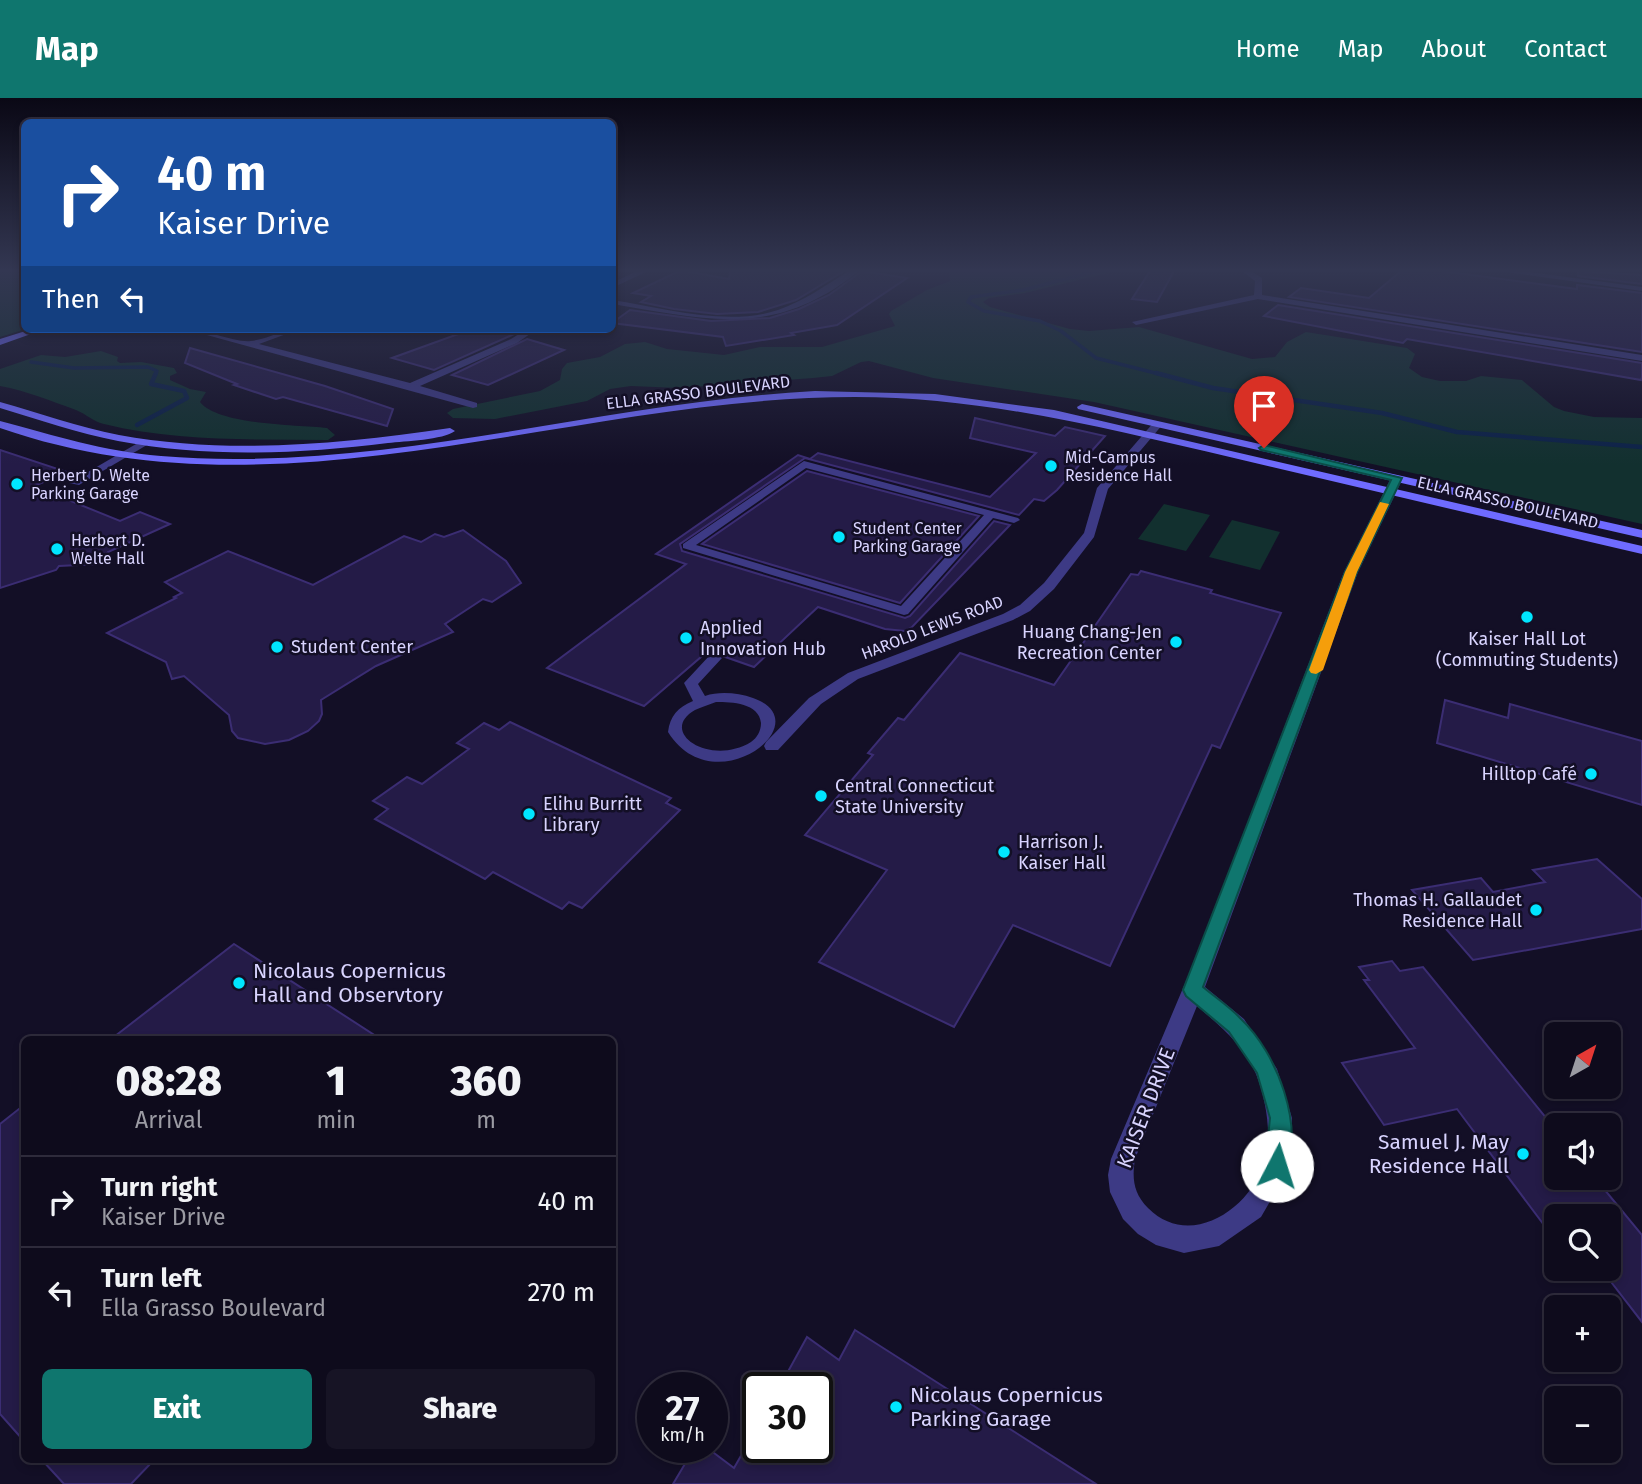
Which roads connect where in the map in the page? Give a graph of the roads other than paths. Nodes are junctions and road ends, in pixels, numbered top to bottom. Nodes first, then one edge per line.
1 (20, 336) edge
2 (215, 336) edge
3 (278, 336) edge
4 (522, 336) edge
5 (1501, 336) edge
6 (0, 342) edge
7 (252, 345) junction
8 (1642, 358) edge
9 (411, 386) junction
10 (0, 405) edge
11 (473, 405) dead end
12 (528, 419) junction
13 (503, 423) junction
14 (0, 424) edge
15 (1153, 429) junction
16 (534, 430) junction
17 (509, 434) junction
18 (147, 442) junction
19 (125, 455) junction
20 (75, 483) dead end
21 (1394, 485) junction
22 (991, 514) junction
23 (1014, 520) dead end
24 (1642, 534) edge
25 (1642, 550) edge
26 (715, 658) dead end
27 (701, 702) junction
28 (766, 744) junction
29 (1193, 990) junction

1 - 6 main road
2 - 7 street
3 - 7 street
4 - 9 street
5 - 8 street
7 - 9 street
9 - 11 street
10 - 18 main road, ELLA GRASSO BOULEVARD
12 - 13 main road, ELLA GRASSO BOULEVARD
12 - 15 main road, ELLA GRASSO BOULEVARD
12 - 16 main road
13 - 17 main road
13 - 18 main road, ELLA GRASSO BOULEVARD
14 - 19 main road, ELLA GRASSO BOULEVARD
15 - 16 main road, ELLA GRASSO BOULEVARD
15 - 21 main road, ELLA GRASSO BOULEVARD
15 - 28 street, HAROLD LEWIS ROAD
16 - 17 main road, ELLA GRASSO BOULEVARD
17 - 19 main road, ELLA GRASSO BOULEVARD
18 - 19 street
19 - 20 street
21 - 24 main road, ELLA GRASSO BOULEVARD
21 - 25 main road, ELLA GRASSO BOULEVARD
21 - 29 street, KAISER DRIVE
22 - 22 lane
22 - 23 lane
26 - 27 lane
27 - 28 lane
27 - 28 lane
29 - 29 street, KAISER DRIVE

